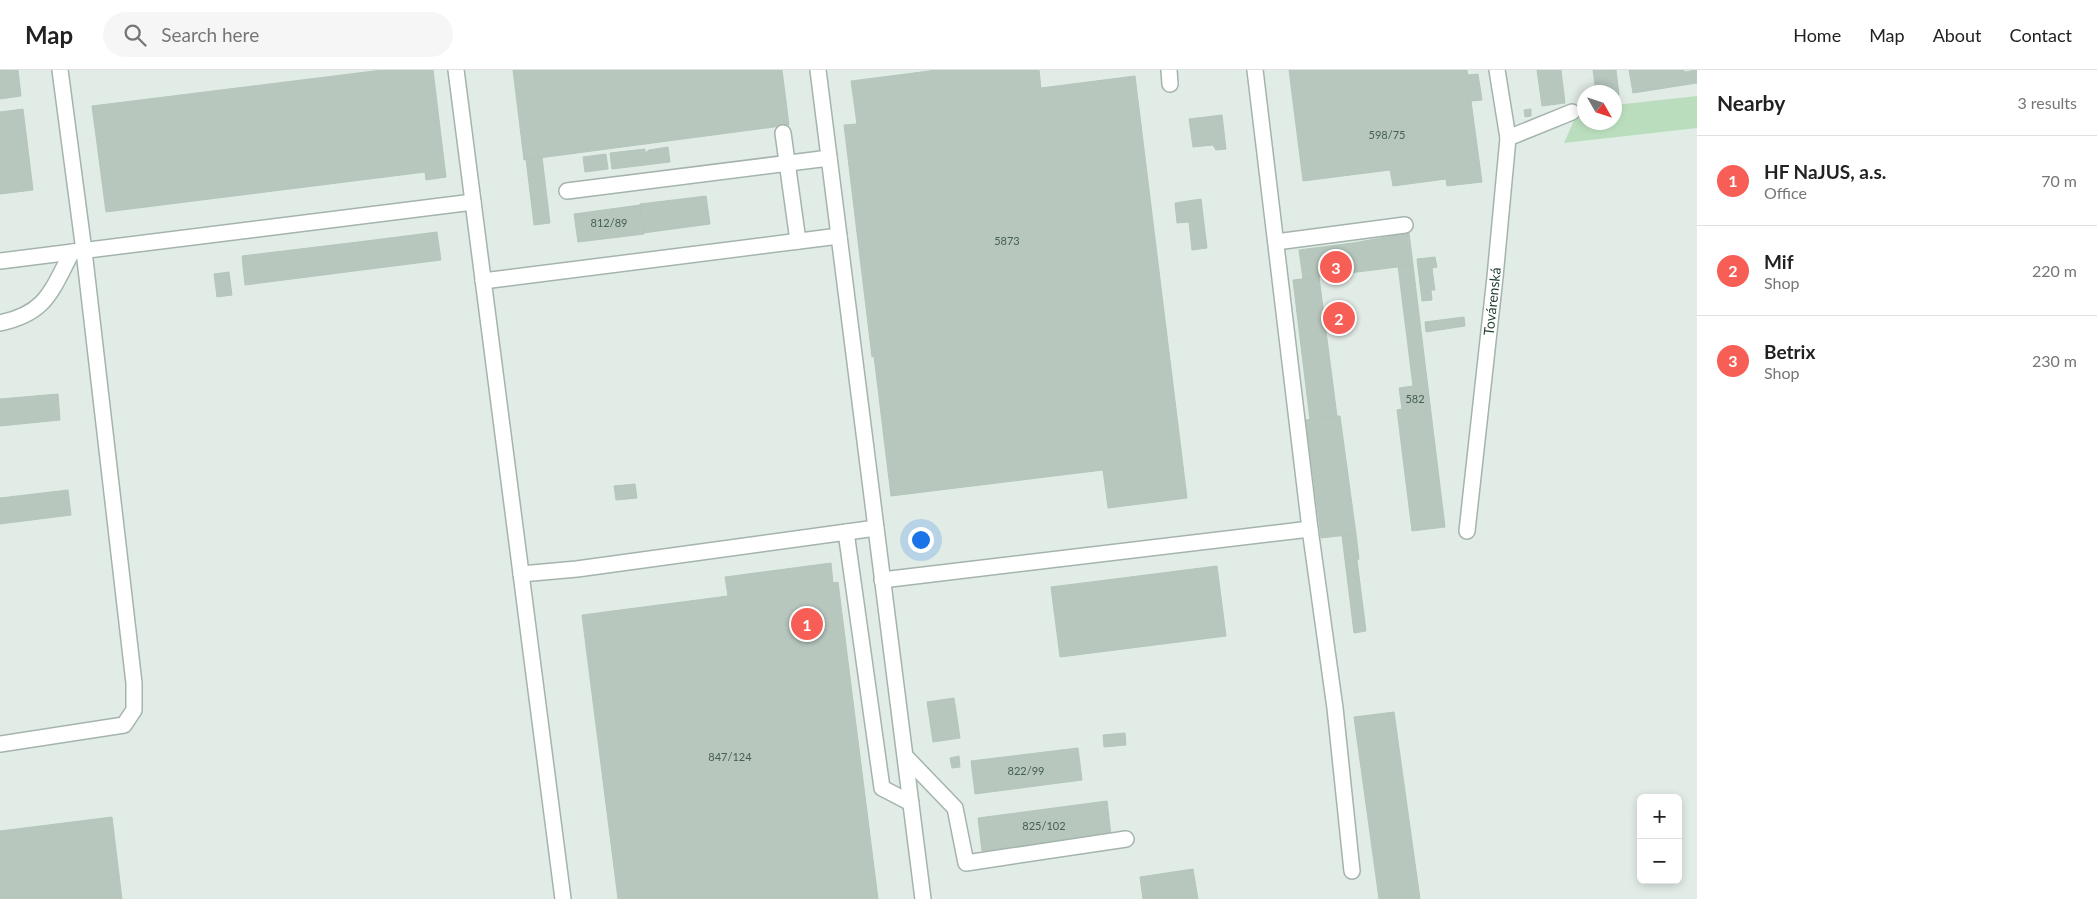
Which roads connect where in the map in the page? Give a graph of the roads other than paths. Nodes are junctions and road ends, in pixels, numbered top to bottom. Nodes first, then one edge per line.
1 (60, 70) edge
2 (456, 70) edge
3 (818, 70) edge
4 (822, 70) edge
5 (1255, 70) edge
6 (1497, 70) edge
7 (1572, 112) dead end
8 (783, 133) dead end
9 (1508, 138) junction
10 (829, 158) junction
11 (787, 163) junction
12 (567, 191) dead end
13 (473, 202) junction
14 (1405, 225) dead end
15 (839, 236) junction
16 (798, 241) junction
17 (1276, 242) junction
18 (78, 252) junction
19 (0, 261) edge
20 (483, 281) junction
21 (0, 323) edge
22 (876, 528) junction
23 (1310, 530) junction
24 (1467, 531) dead end
25 (846, 532) junction
26 (521, 574) junction
27 (882, 580) junction
28 (0, 744) edge
29 (905, 756) junction
30 (910, 803) junction
31 (1126, 839) dead end
32 (1352, 871) dead end
33 (564, 899) edge
34 (923, 899) edge

1 - 18 lane
2 - 13 lane
3 - 4 lane
3 - 10 lane
5 - 17 lane
6 - 9 lane, Továrenská
7 - 9 lane
8 - 11 lane
9 - 24 lane, Továrenská
10 - 11 lane
10 - 15 lane
11 - 12 lane
11 - 16 lane
13 - 18 lane
13 - 20 lane
14 - 17 lane
15 - 16 lane
15 - 22 lane
16 - 20 lane
17 - 23 lane
18 - 19 lane
18 - 21 lane
18 - 28 lane
20 - 26 lane
22 - 25 lane
22 - 27 lane
23 - 27 lane
23 - 32 lane
25 - 26 lane
25 - 30 lane
26 - 33 lane
27 - 29 lane
29 - 30 lane
29 - 31 lane
30 - 34 lane

